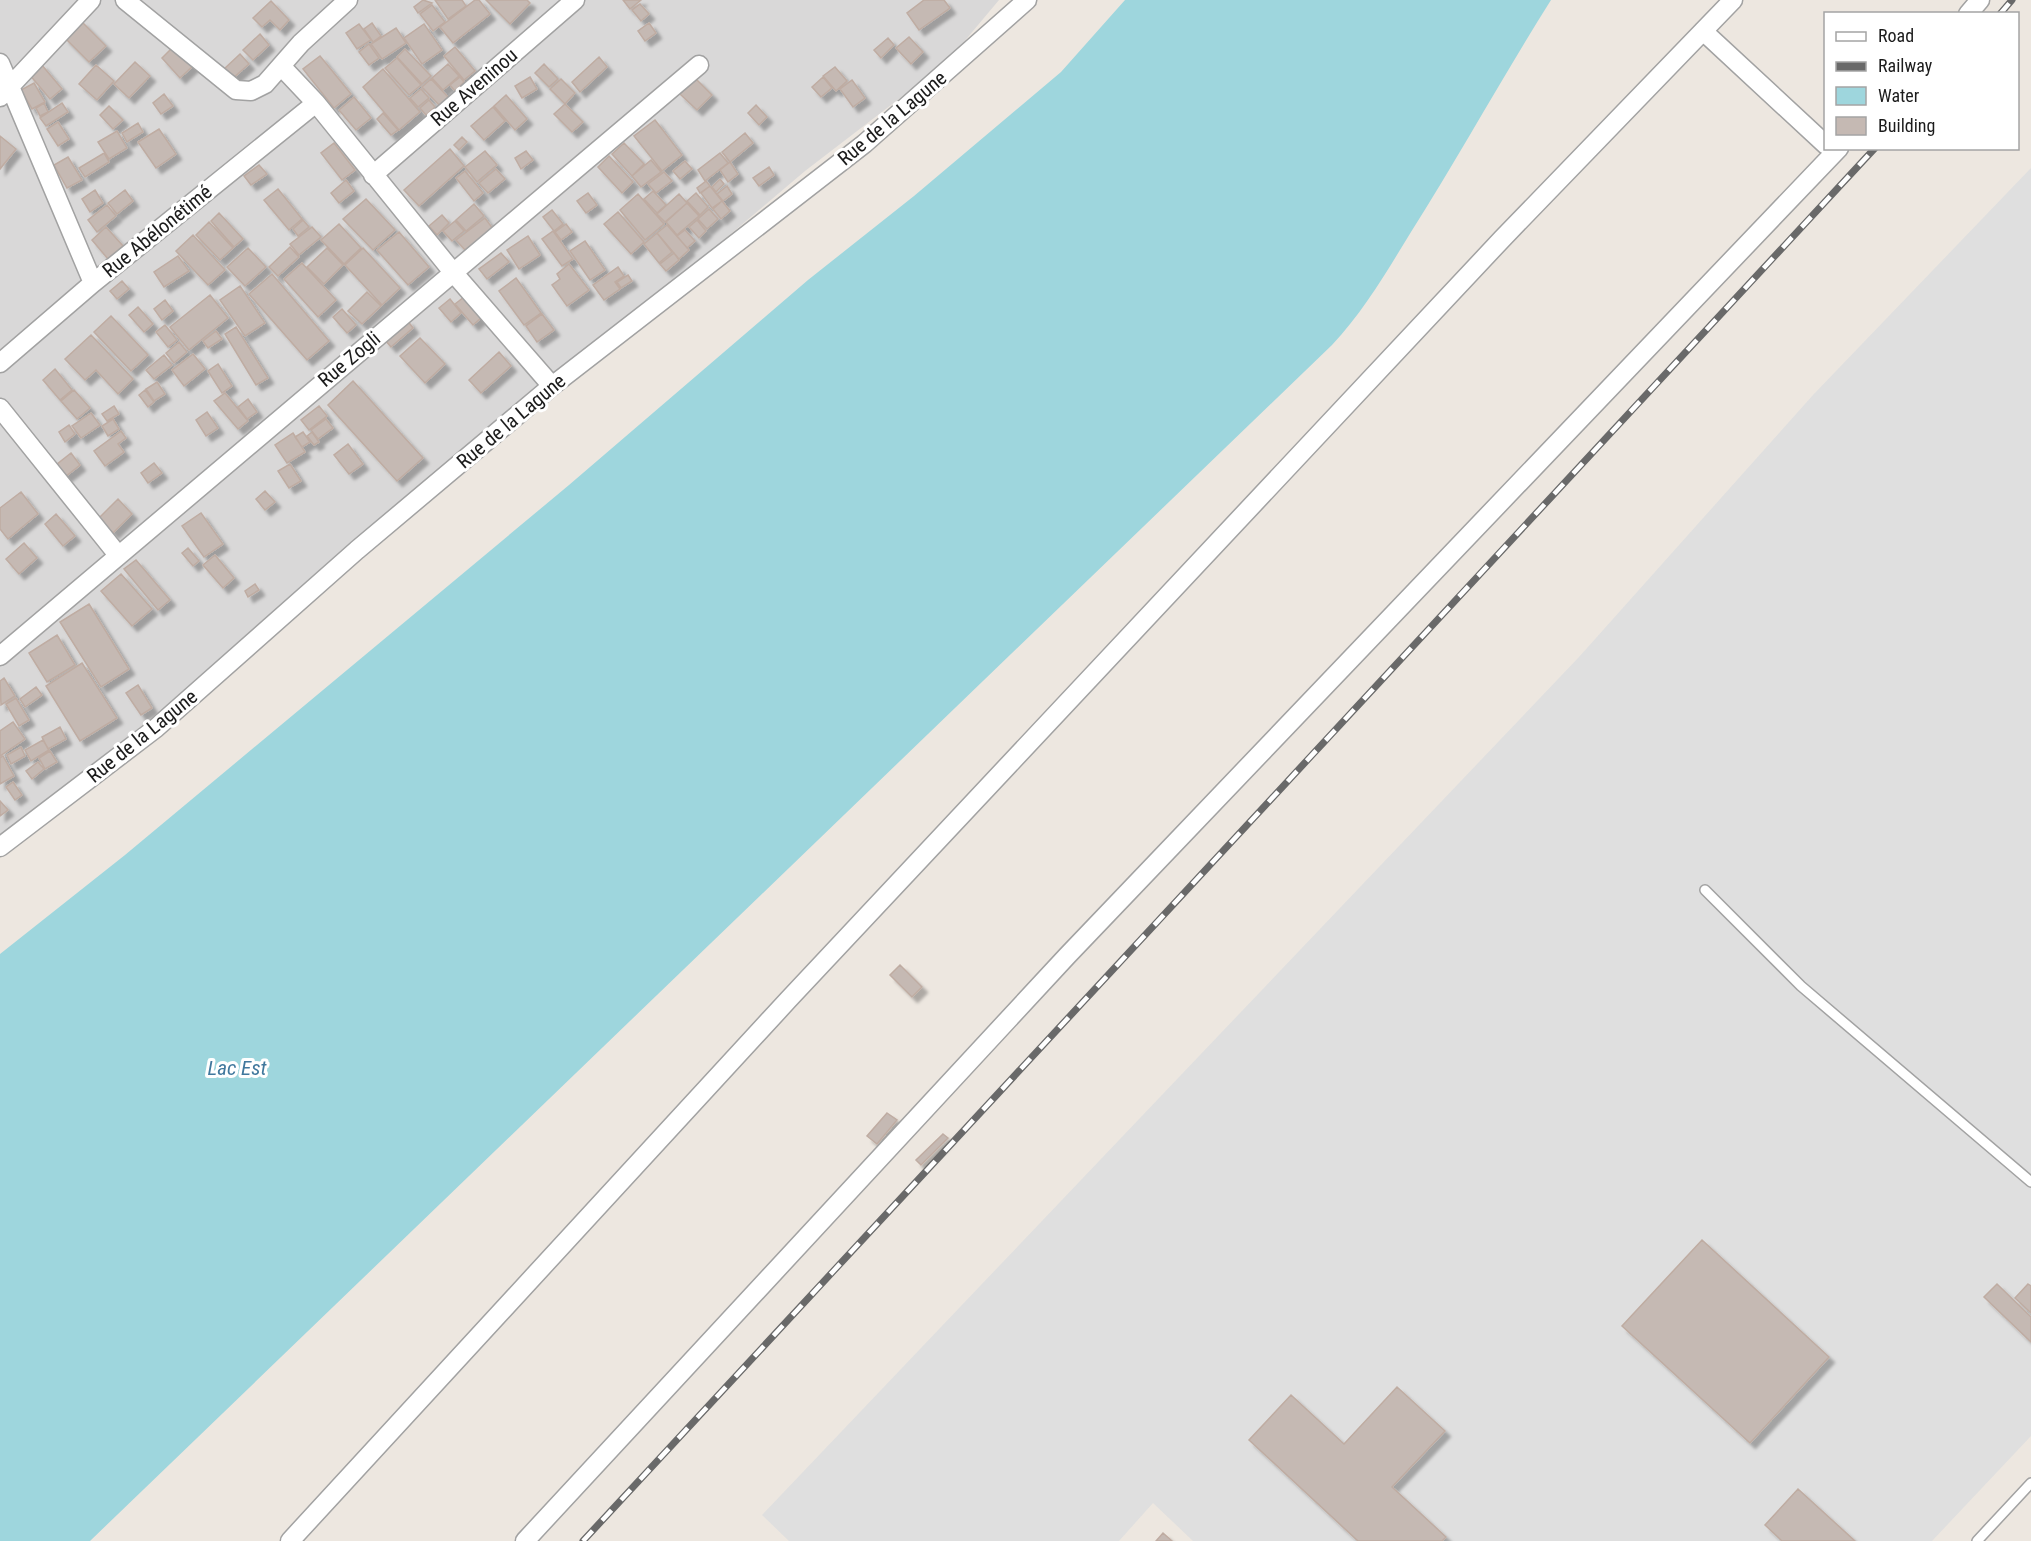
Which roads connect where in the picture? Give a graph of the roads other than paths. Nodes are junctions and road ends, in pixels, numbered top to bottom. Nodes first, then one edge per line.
1 (91, 0) edge
2 (125, 0) edge
3 (348, 0) edge
4 (575, 0) edge
5 (1028, 0) edge
6 (1733, 0) edge
7 (1980, 0) edge
8 (1970, 12) edge
9 (1703, 31) junction
10 (0, 63) edge
11 (699, 64) dead end
12 (282, 67) junction
13 (5, 91) edge
14 (316, 103) junction
15 (1824, 142) edge
16 (1831, 150) edge
17 (373, 175) junction
18 (452, 271) junction
19 (93, 283) junction
20 (0, 363) edge
21 (552, 386) junction
22 (0, 408) edge
23 (118, 555) junction
24 (0, 656) edge
25 (0, 847) edge
26 (1705, 891) dead end
27 (2031, 1182) edge
28 (2031, 1483) edge
29 (290, 1541) edge
30 (525, 1541) edge
31 (1977, 1541) edge

1 - 13 street
2 - 12 street
3 - 12 street
4 - 17 street, Rue Aveninou
5 - 21 street, Rue de la Lagune
6 - 9 street
7 - 8 street
9 - 15 street
9 - 29 street
10 - 13 street
11 - 18 street, Rue Zogli
12 - 14 street
13 - 19 street
14 - 17 street
14 - 19 street, Rue Abélonétimé
16 - 30 street
17 - 18 street
18 - 21 street
18 - 23 street, Rue Zogli
19 - 20 street, Rue Abélonétimé
21 - 25 street, Rue de la Lagune
22 - 23 street
23 - 24 street, Rue Zogli
26 - 27 lane
28 - 31 lane

